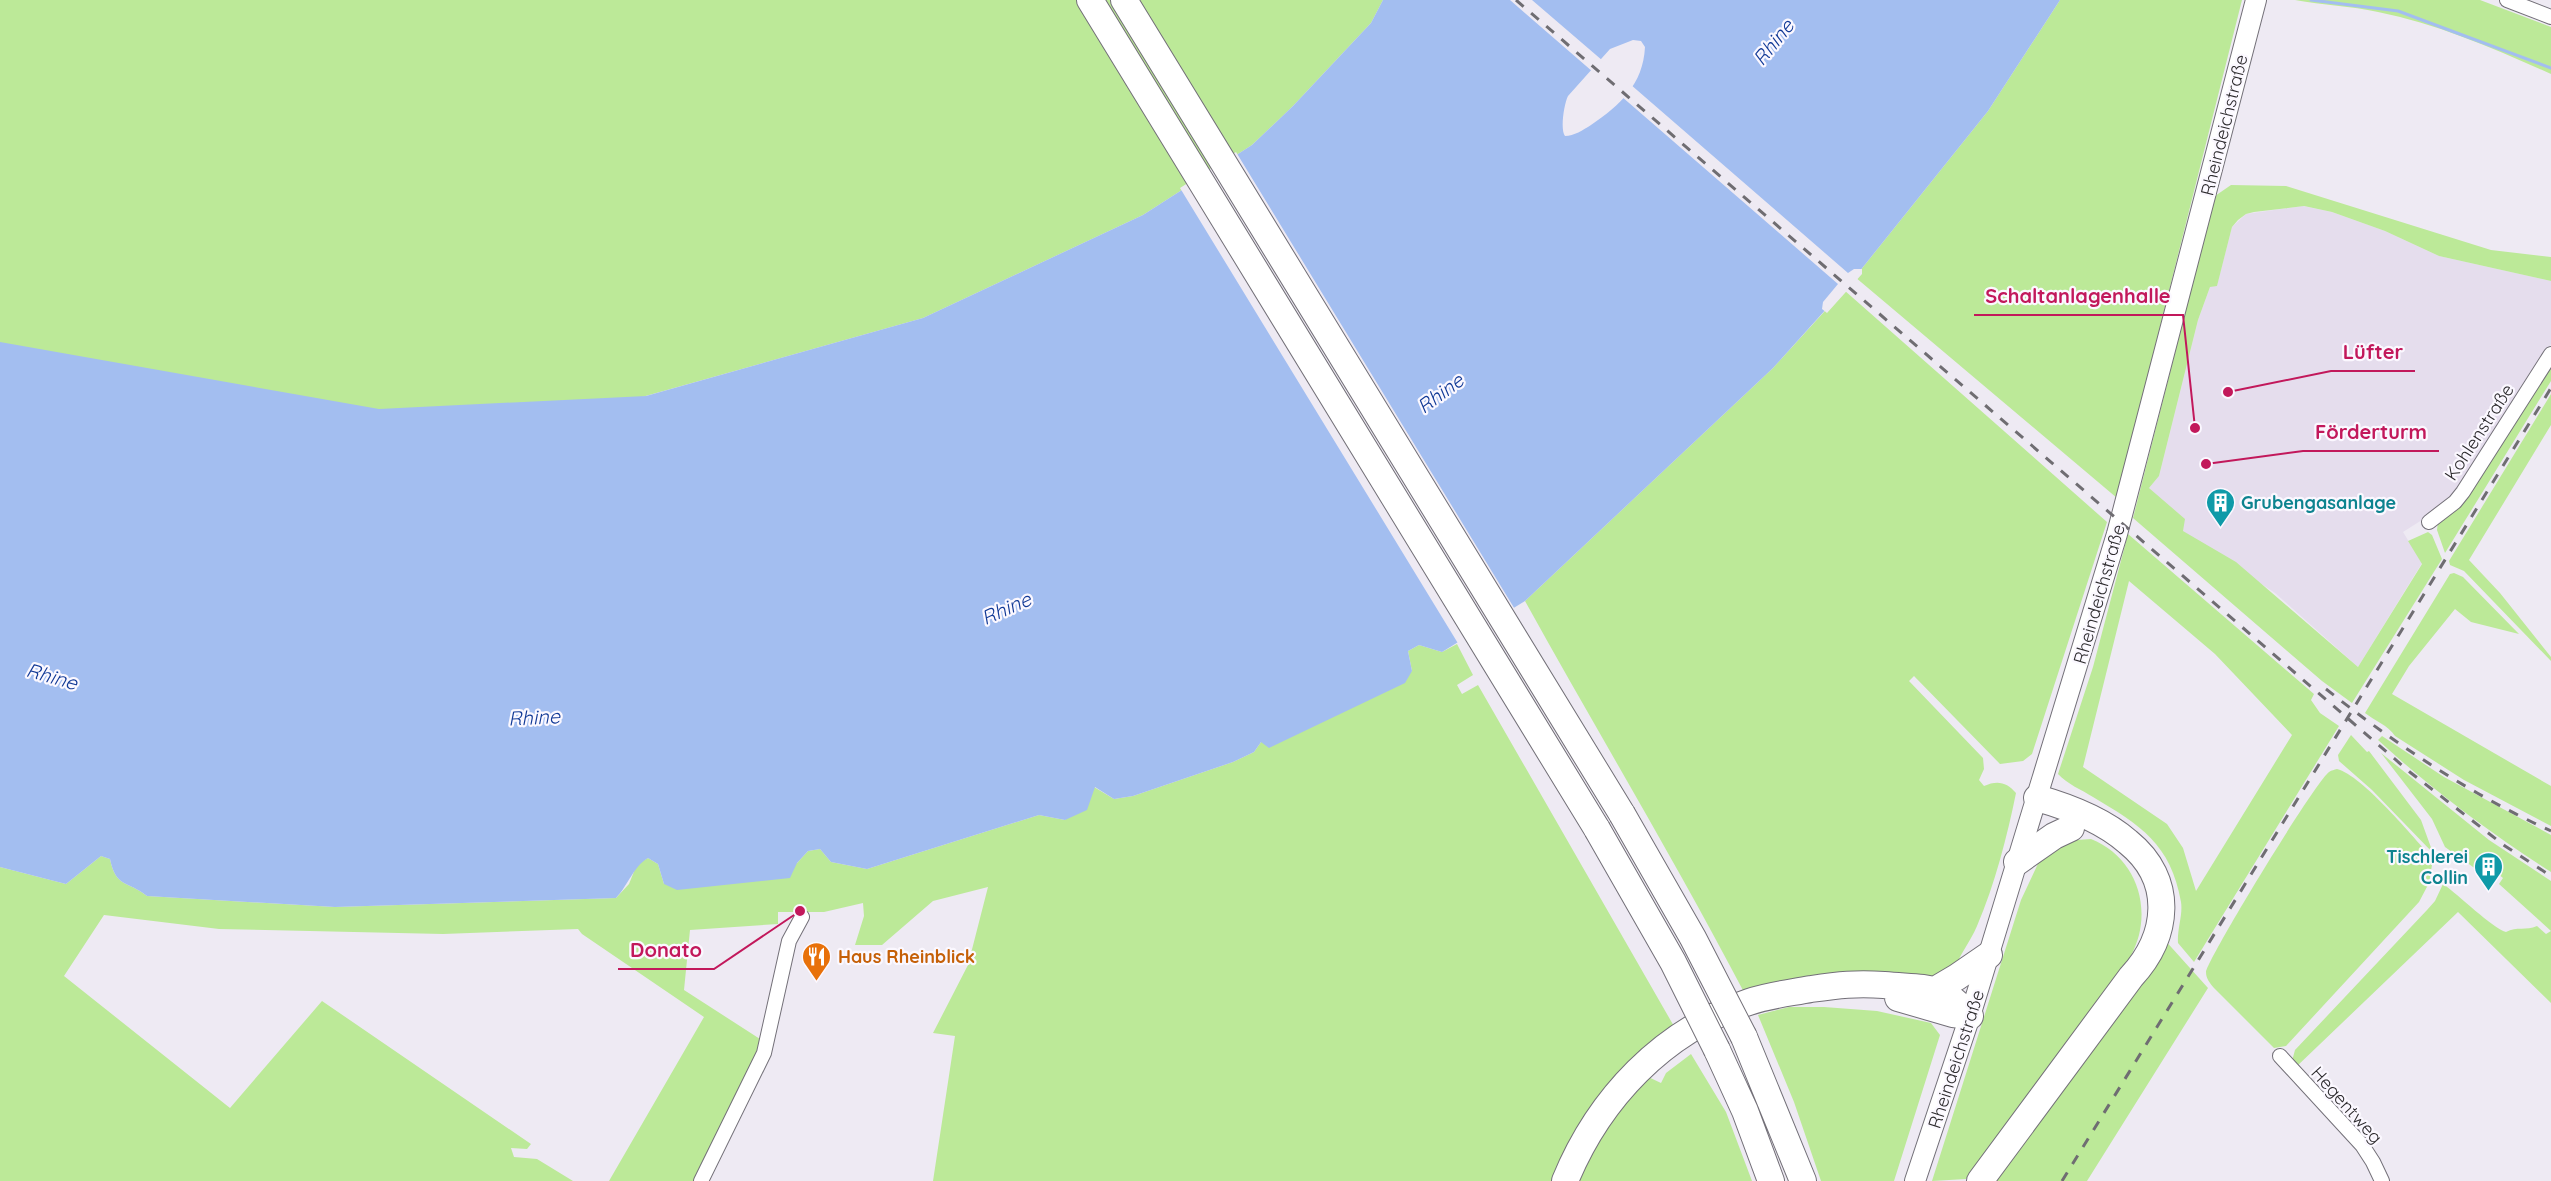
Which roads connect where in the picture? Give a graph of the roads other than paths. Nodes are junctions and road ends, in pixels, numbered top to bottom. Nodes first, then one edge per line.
1 (1090, 0) edge
2 (1124, 0) edge
3 (2256, 0) edge
4 (2507, 0) edge
5 (2551, 17) edge
6 (2551, 354) edge
7 (2429, 522) dead end
8 (2037, 798) junction
9 (2071, 828) junction
10 (2017, 862) junction
11 (802, 917) dead end
12 (1989, 955) junction
13 (2131, 977) junction
14 (1812, 989) junction
15 (1935, 990) junction
16 (1970, 1016) junction
17 (2280, 1056) dead end
18 (1745, 1111) junction
19 (1785, 1134) junction
20 (1980, 1177) edge
21 (701, 1181) edge
22 (1565, 1181) edge
23 (1760, 1181) edge
24 (1772, 1181) edge
25 (1803, 1181) edge
26 (1819, 1181) edge
27 (1916, 1181) edge
28 (2382, 1181) edge

1 - 18 highway, bridge
2 - 19 highway, bridge
3 - 8 main road, Rheindeichstraße
4 - 5 street
6 - 7 street, Kohlenstraße
8 - 9 highway
8 - 10 main road, Rheindeichstraße
8 - 13 highway
9 - 10 highway
9 - 13 highway
10 - 12 main road, Rheindeichstraße
11 - 21 street
12 - 15 highway
12 - 16 main road, Rheindeichstraße
13 - 20 highway
14 - 15 highway
14 - 16 highway
14 - 22 highway
15 - 16 highway
16 - 27 main road, Rheindeichstraße
17 - 28 street, Hegentweg
18 - 23 highway
18 - 24 highway
19 - 25 highway
19 - 26 highway

